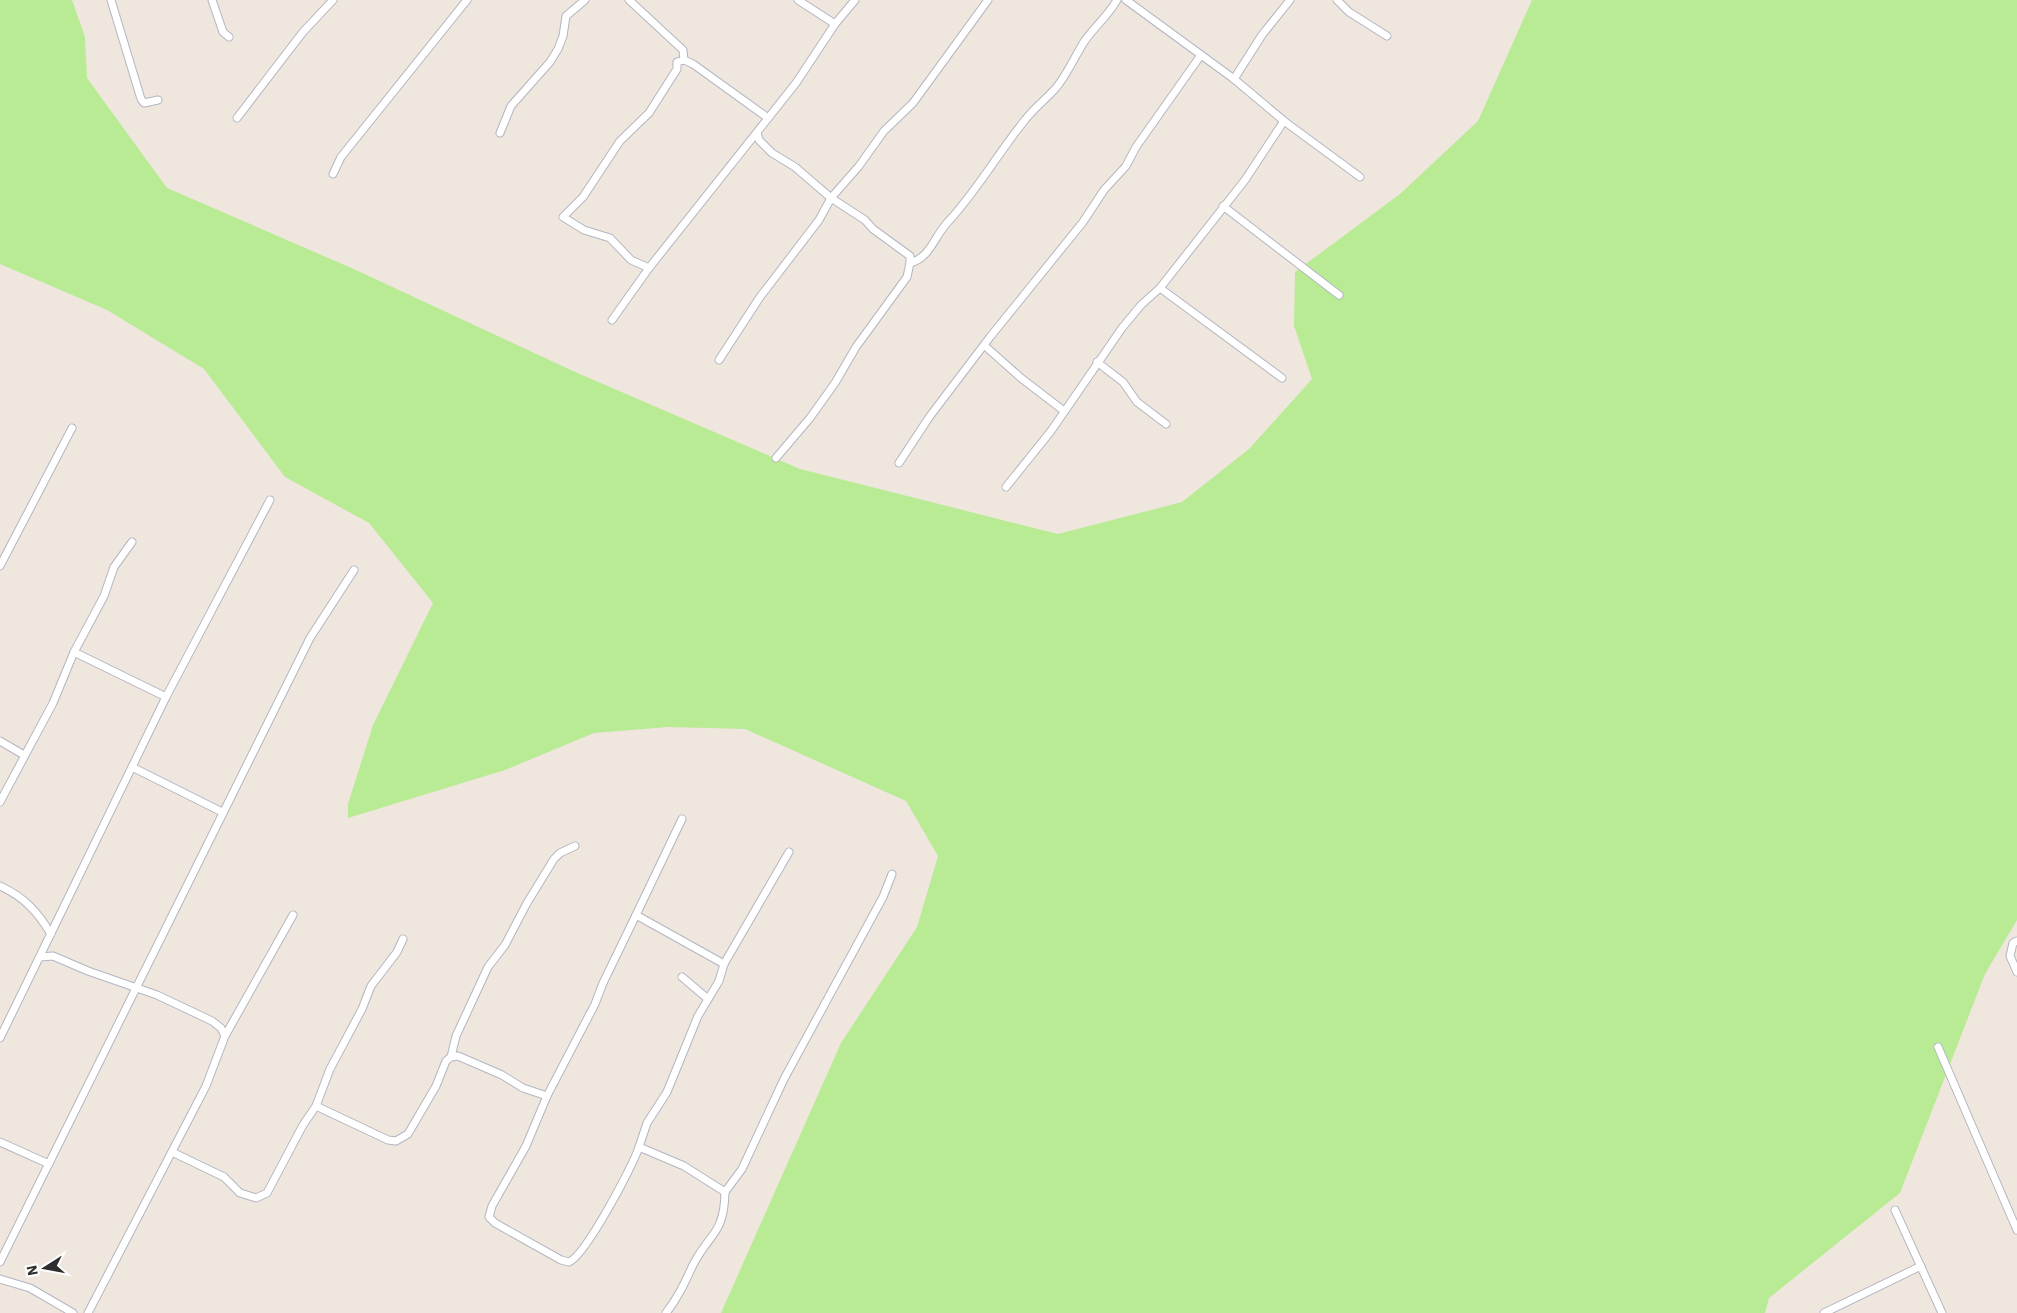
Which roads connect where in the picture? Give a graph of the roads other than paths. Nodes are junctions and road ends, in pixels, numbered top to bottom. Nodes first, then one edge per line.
1 (111, 0) edge
2 (212, 0) edge
3 (333, 0) edge
4 (467, 0) edge
5 (585, 0) edge
6 (629, 0) edge
7 (798, 0) edge
8 (855, 0) edge
9 (988, 0) edge
10 (1117, 0) edge
11 (1126, 0) edge
12 (1290, 0) edge
13 (1337, 0) edge
14 (835, 24) junction
15 (1387, 36) dead end
16 (229, 38) dead end
17 (1201, 55) junction
18 (684, 60) junction
19 (1234, 79) junction
20 (158, 100) dead end
21 (237, 118) dead end
22 (768, 118) junction
23 (1284, 122) junction
24 (500, 133) dead end
25 (757, 133) junction
26 (333, 174) dead end
27 (1360, 177) dead end
28 (831, 198) junction
29 (1222, 206) junction
30 (910, 264) junction
31 (649, 268) junction
32 (1160, 288) junction
33 (1339, 295) dead end
34 (612, 320) dead end
35 (985, 346) junction
36 (719, 360) dead end
37 (1097, 362) junction
38 (1282, 378) dead end
39 (1064, 411) junction
40 (1166, 424) dead end
41 (72, 428) dead end
42 (776, 458) dead end
43 (899, 463) dead end
44 (1006, 487) dead end
45 (270, 500) dead end
46 (132, 542) dead end
47 (0, 566) edge
48 (354, 570) dead end
49 (74, 652) junction
50 (166, 697) junction
51 (0, 741) edge
52 (24, 755) junction
53 (132, 766) junction
54 (0, 802) edge
55 (222, 812) junction
56 (682, 819) dead end
57 (576, 846) dead end
58 (789, 852) dead end
59 (892, 874) dead end
60 (0, 886) edge
61 (293, 915) dead end
62 (636, 915) junction
63 (51, 934) junction
64 (403, 940) dead end
65 (2017, 941) edge
66 (40, 957) junction
67 (724, 964) junction
68 (2017, 972) edge
69 (682, 977) dead end
70 (136, 987) junction
71 (708, 999) junction
72 (225, 1036) junction
73 (0, 1038) edge
74 (1938, 1047) dead end
75 (452, 1057) junction
76 (547, 1096) junction
77 (316, 1106) junction
78 (0, 1142) edge
79 (639, 1147) junction
80 (172, 1152) junction
81 (49, 1164) junction
82 (725, 1192) junction
83 (1895, 1210) dead end
84 (2017, 1230) edge
85 (0, 1262) edge
86 (1920, 1266) junction
87 (0, 1279) edge
88 (73, 1313) edge
89 (88, 1313) edge
90 (666, 1313) edge
91 (1824, 1313) edge
92 (1942, 1313) edge

1 - 20 street
2 - 16 street
3 - 21 street
4 - 26 street
5 - 24 street
6 - 18 street
7 - 14 street
8 - 14 street
9 - 28 street
10 - 30 street
11 - 17 street
12 - 19 street
13 - 15 street
14 - 22 street
17 - 19 street
17 - 35 street
18 - 22 street
18 - 31 street
19 - 23 street
22 - 25 street
23 - 27 street
23 - 29 street
25 - 28 street
25 - 31 street
28 - 30 street
28 - 36 street
29 - 32 street
29 - 33 street
30 - 42 street
31 - 34 street
32 - 37 street
32 - 38 street
35 - 39 street
35 - 43 street
37 - 39 street
37 - 40 street
39 - 44 street
41 - 47 street
45 - 50 street
46 - 49 street
48 - 55 street
49 - 50 street
49 - 52 street
50 - 53 street
51 - 52 street
52 - 54 street
53 - 55 street
53 - 63 street
55 - 70 street
56 - 62 street
57 - 75 street
58 - 67 street
59 - 82 street
60 - 63 street
61 - 72 street
62 - 67 street
62 - 76 street
63 - 66 street
64 - 77 street
65 - 68 street
66 - 70 street
66 - 73 street
67 - 71 street
69 - 71 street
70 - 72 street
70 - 81 street
71 - 79 street
72 - 80 street
74 - 84 street
75 - 76 street
75 - 77 street
76 - 79 street
77 - 80 street
78 - 81 street
79 - 82 street
80 - 89 street
81 - 85 street
82 - 90 street
83 - 86 street
86 - 91 street
86 - 92 street
87 - 88 street

